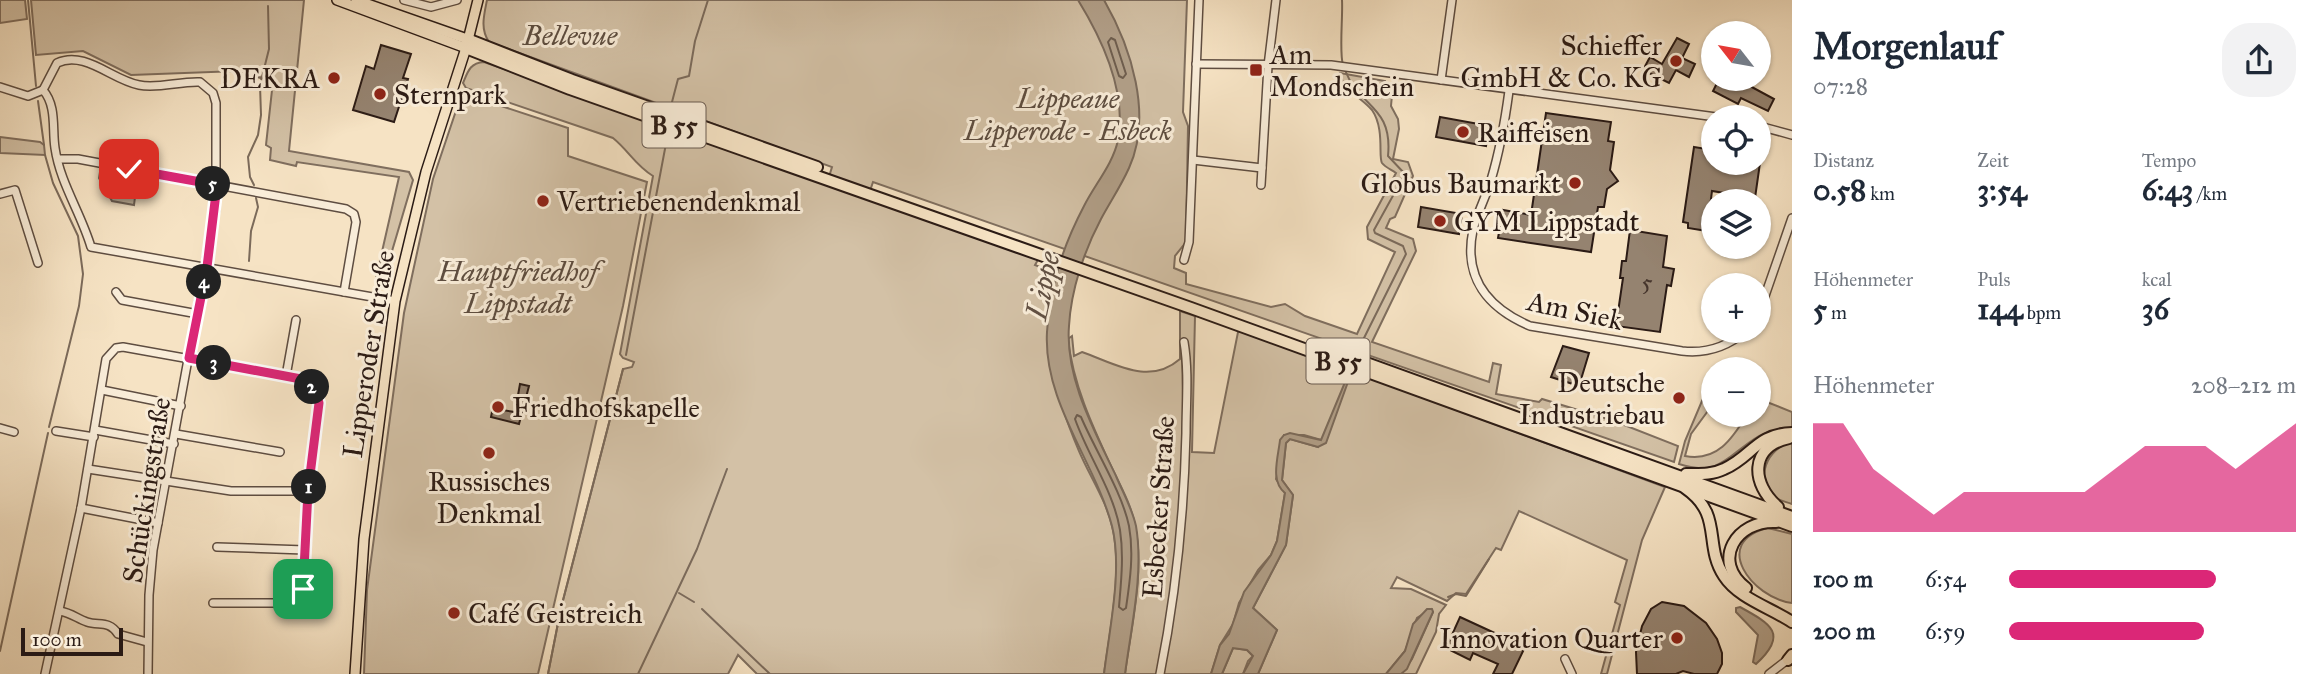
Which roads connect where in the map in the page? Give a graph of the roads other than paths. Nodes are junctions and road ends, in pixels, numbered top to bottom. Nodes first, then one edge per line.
1 (337, 0) edge
2 (356, 0) edge
3 (404, 0) edge
4 (457, 0) edge
5 (478, 0) edge
6 (1199, 0) edge
7 (1276, 0) edge
8 (1451, 0) edge
9 (467, 44) junction
10 (1196, 64) junction
11 (1268, 66) junction
12 (1441, 80) junction
13 (0, 87) edge
14 (43, 90) junction
15 (1509, 90) junction
16 (1701, 115) edge
17 (1771, 129) edge
18 (1792, 135) edge
19 (59, 159) junction
20 (1193, 160) junction
21 (1262, 168) junction
22 (217, 185) junction
23 (1261, 185) dead end
24 (0, 194) edge
25 (1792, 218) edge
26 (1184, 260) dead end
27 (38, 263) dead end
28 (207, 267) junction
29 (1771, 278) edge
30 (116, 292) dead end
31 (344, 292) junction
32 (395, 301) junction
33 (198, 314) junction
34 (296, 320) dead end
35 (1184, 342) dead end
36 (1730, 343) edge
37 (189, 358) junction
38 (286, 376) junction
39 (102, 390) junction
40 (181, 406) junction
41 (0, 428) edge
42 (56, 431) dead end
43 (14, 432) dead end
44 (94, 433) junction
45 (176, 433) junction
46 (1792, 435) edge
47 (174, 444) junction
48 (279, 452) dead end
49 (88, 469) junction
50 (1672, 476) junction
51 (167, 482) junction
52 (308, 491) junction
53 (81, 508) junction
54 (1789, 520) edge
55 (158, 523) junction
56 (217, 547) dead end
57 (305, 550) junction
58 (213, 603) dead end
59 (60, 611) junction
60 (1791, 620) edge
61 (147, 642) junction
62 (1791, 657) edge
63 (1565, 659) dead end
64 (45, 674) edge
65 (148, 674) edge
66 (355, 674) edge
67 (1160, 674) edge
68 (1572, 674) edge
69 (1769, 674) edge

1 - 9 main road, B 55
2 - 9 main road, B 55
3 - 4 street
5 - 9 main road, Lipperoder Straße
6 - 10 street
7 - 11 street
8 - 12 street
9 - 32 main road, Lipperoder Straße
9 - 50 highway, B 55
10 - 11 street
10 - 20 street
11 - 12 street
11 - 21 street
12 - 15 street
13 - 14 street
14 - 19 street
14 - 22 street, Schückingstraße
15 - 16 street
15 - 36 street, Am Siek
17 - 18 street
19 - 22 street
19 - 28 street
20 - 21 street
20 - 26 street
21 - 23 street
22 - 28 street, Schückingstraße
22 - 31 street
24 - 27 street
25 - 29 street
28 - 31 street
28 - 33 street, Schückingstraße
30 - 33 street
31 - 32 street
32 - 66 main road, Lipperoder Straße
33 - 37 street, Schückingstraße
34 - 38 street
35 - 67 street, Esbecker Straße
37 - 38 street
37 - 39 street
37 - 40 street, Schückingstraße
38 - 52 street
39 - 40 street
39 - 44 street
40 - 45 street, Schückingstraße
41 - 43 street
42 - 44 street
44 - 47 street
44 - 49 street
45 - 47 street, Schückingstraße
45 - 48 street
46 - 50 highway
46 - 54 highway
47 - 51 street, Schückingstraße
49 - 51 street
49 - 53 street
50 - 54 highway, B 55
50 - 60 highway
51 - 52 street
51 - 55 street, Schückingstraße
52 - 57 street
53 - 55 street
53 - 59 street
54 - 60 highway
55 - 61 street, Schückingstraße
56 - 57 street
57 - 58 street
59 - 61 street
59 - 64 street
61 - 65 street, Schückingstraße
62 - 69 street
63 - 68 street

